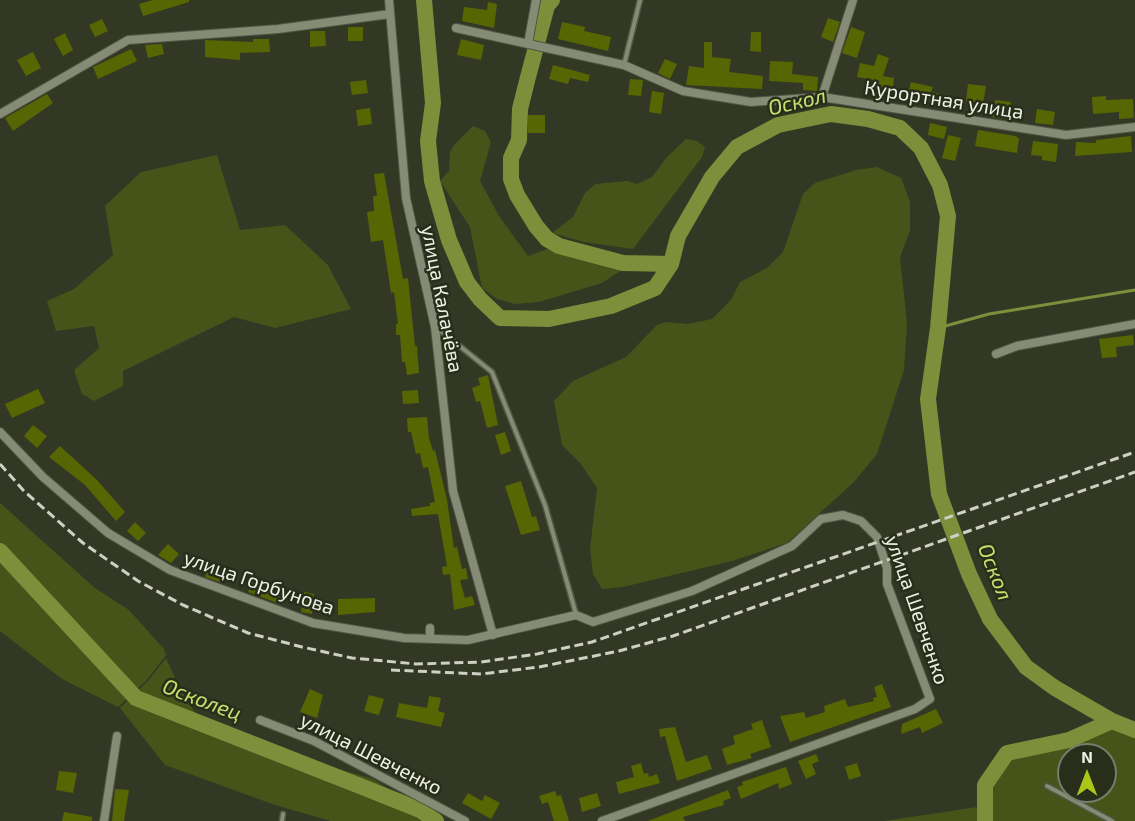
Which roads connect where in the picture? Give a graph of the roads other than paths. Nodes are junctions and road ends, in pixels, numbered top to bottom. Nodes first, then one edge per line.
1 (389, 0) edge
2 (536, 0) edge
3 (640, 0) edge
4 (853, 0) edge
5 (390, 14) junction
6 (456, 28) dead end
7 (534, 46) junction
8 (624, 65) junction
9 (822, 97) junction
10 (0, 114) edge
11 (1135, 128) edge
12 (1135, 324) edge
13 (435, 327) junction
14 (996, 354) dead end
15 (0, 432) edge
16 (692, 591) joint
17 (576, 615) junction
18 (430, 627) dead end
19 (493, 635) junction
20 (430, 639) junction
21 (260, 720) dead end
22 (117, 736) dead end
23 (1047, 786) dead end
24 (283, 814) dead end
25 (1100, 815) junction
26 (104, 821) edge
27 (282, 821) edge
28 (465, 821) edge
29 (602, 821) edge
30 (1097, 821) edge
31 (1112, 821) edge

1 - 5 street, улица Калачёва
2 - 7 street
3 - 8 lane
4 - 9 street
5 - 10 street
5 - 13 street, улица Калачёва
6 - 7 street, Курортная улица
7 - 8 street, Курортная улица
8 - 9 street, Курортная улица
9 - 11 street, Курортная улица
12 - 14 street
13 - 17 lane
13 - 19 street, улица Калачёва
15 - 20 street, улица Горбунова
16 - 17 street, улица Горбунова
16 - 29 street, улица Шевченко
17 - 19 street, улица Горбунова
18 - 20 street
19 - 20 street, улица Горбунова
21 - 28 street, улица Шевченко
22 - 26 street
23 - 25 lane
24 - 27 lane
25 - 30 lane
25 - 31 lane

